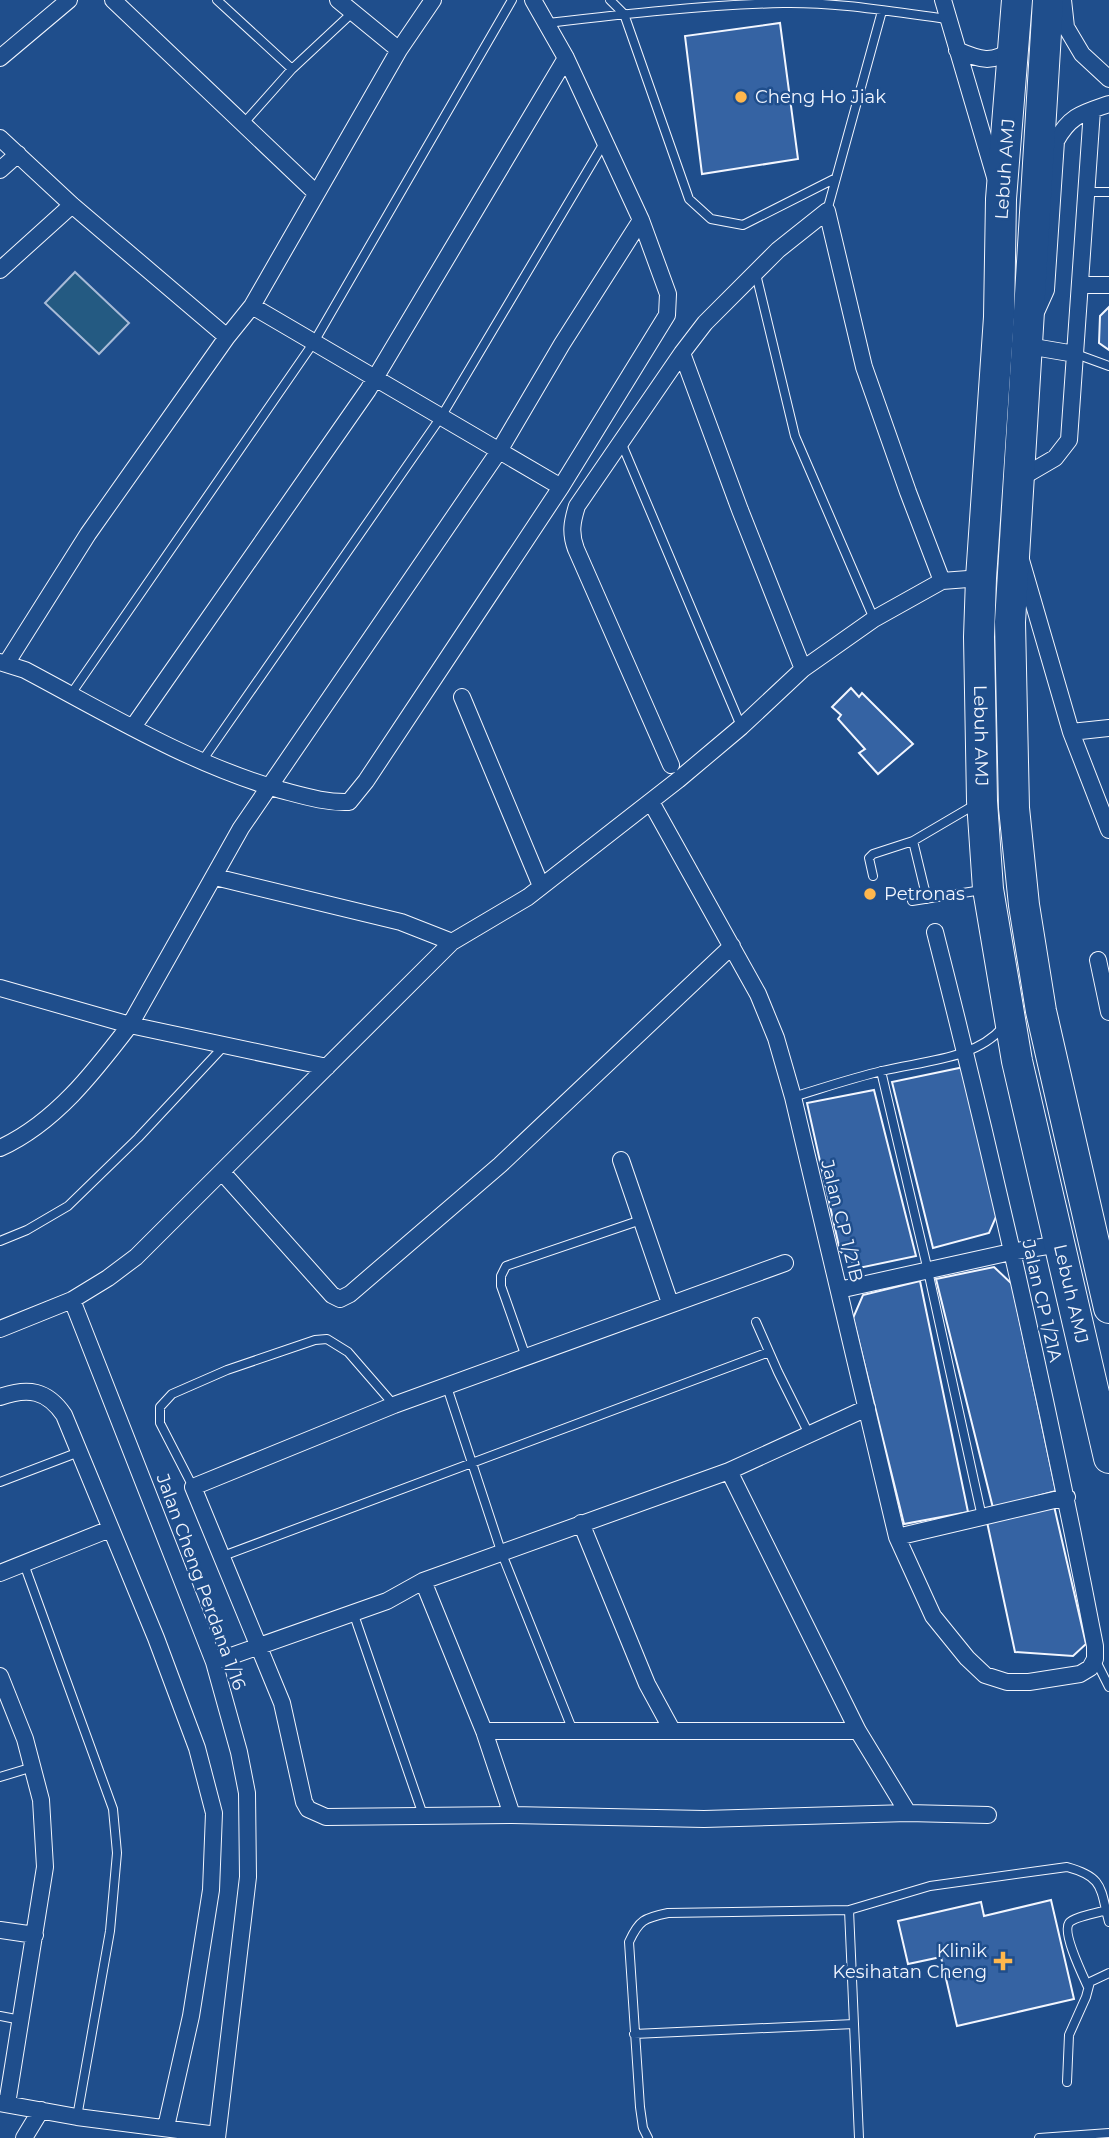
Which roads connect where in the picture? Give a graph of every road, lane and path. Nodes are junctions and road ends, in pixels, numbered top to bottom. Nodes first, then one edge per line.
1 (69, 0) edge
2 (113, 0) edge
3 (217, 0) edge
4 (338, 0) edge
5 (433, 0) edge
6 (512, 0) edge
7 (533, 0) edge
8 (610, 0) edge
9 (943, 0) edge
10 (1017, 0) edge
11 (1048, 0) edge
12 (1063, 0) edge
13 (882, 11) junction
14 (352, 13) junction
15 (624, 14) junction
16 (948, 19) junction
17 (548, 23) junction
18 (1013, 49) junction
19 (399, 50) junction
20 (957, 50) junction
21 (0, 58) edge
22 (566, 58) junction
23 (292, 69) junction
24 (1109, 79) edge
25 (1109, 104) edge
26 (1092, 110) junction
27 (243, 124) junction
28 (0, 138) edge
29 (606, 141) junction
30 (18, 154) junction
31 (0, 170) edge
32 (836, 178) junction
33 (1086, 192) junction
34 (1109, 192) edge
35 (316, 193) junction
36 (1001, 200) junction
37 (72, 205) junction
38 (827, 211) junction
39 (640, 220) junction
40 (0, 270) edge
41 (755, 271) junction
42 (1080, 285) junction
43 (1109, 285) edge
44 (252, 306) junction
45 (227, 337) junction
46 (1029, 337) junction
47 (314, 342) junction
48 (682, 353) junction
49 (1075, 354) junction
50 (1109, 366) edge
51 (375, 378) junction
52 (442, 417) junction
53 (621, 442) junction
54 (499, 451) junction
55 (1019, 479) junction
56 (561, 487) junction
57 (1015, 537) junction
58 (981, 579) junction
59 (942, 581) junction
60 (874, 619) junction
61 (3, 663) edge
62 (803, 669) junction
63 (71, 694) junction
64 (462, 697) dead end
65 (132, 727) junction
66 (741, 727) junction
67 (1109, 728) edge
68 (1071, 732) junction
69 (202, 761) junction
70 (671, 765) dead end
71 (269, 786) junction
72 (982, 801) junction
73 (651, 802) junction
74 (1109, 830) edge
75 (912, 841) junction
76 (873, 876) dead end
77 (215, 877) junction
78 (541, 886) junction
79 (988, 889) junction
80 (927, 899) junction
81 (912, 901) dead end
82 (935, 932) dead end
83 (452, 942) junction
84 (732, 946) junction
85 (1098, 961) dead end
86 (0, 988) edge
87 (1109, 1012) edge
88 (1010, 1019) junction
89 (130, 1025) junction
90 (224, 1046) junction
91 (965, 1052) junction
92 (327, 1067) junction
93 (881, 1071) junction
94 (793, 1097) junction
95 (0, 1148) edge
96 (621, 1160) dead end
97 (222, 1171) junction
98 (641, 1220) junction
99 (0, 1241) edge
100 (1060, 1244) junction
101 (1011, 1252) junction
102 (785, 1263) dead end
103 (928, 1271) junction
104 (839, 1290) junction
105 (72, 1300) junction
106 (670, 1303) junction
107 (1109, 1308) edge
108 (756, 1322) dead end
109 (0, 1329) edge
110 (769, 1352) junction
111 (526, 1357) junction
112 (447, 1387) junction
113 (0, 1397) edge
114 (394, 1405) junction
115 (867, 1408) junction
116 (809, 1434) junction
117 (80, 1452) junction
118 (1109, 1458) edge
119 (473, 1463) junction
120 (729, 1471) junction
121 (0, 1482) edge
122 (194, 1487) junction
123 (1066, 1497) junction
124 (982, 1517) junction
125 (581, 1523) junction
126 (110, 1529) junction
127 (898, 1537) junction
128 (502, 1554) junction
129 (223, 1556) junction
130 (24, 1564) junction
131 (0, 1573) edge
132 (424, 1581) junction
133 (354, 1612) junction
134 (260, 1646) junction
135 (1095, 1659) junction
136 (214, 1662) junction
137 (0, 1676) edge
138 (1109, 1687) edge
139 (672, 1730) junction
140 (484, 1731) junction
141 (573, 1731) junction
142 (858, 1731) junction
143 (33, 1767) junction
144 (0, 1777) edge
145 (908, 1814) junction
146 (423, 1815) junction
147 (512, 1815) junction
148 (988, 1815) dead end
149 (849, 1910) junction
150 (1106, 1910) junction
151 (1109, 1922) edge
152 (0, 1930) edge
153 (35, 1935) junction
154 (1109, 1973) edge
155 (1088, 1987) junction
156 (0, 2016) edge
157 (21, 2020) junction
158 (854, 2024) junction
159 (634, 2034) junction
160 (1068, 2082) dead end
161 (3, 2104) edge
162 (41, 2110) junction
163 (77, 2117) junction
164 (166, 2127) junction
165 (1109, 2133) edge
166 (217, 2137) edge
167 (24, 2138) edge
168 (648, 2138) edge
169 (859, 2138) edge
170 (1039, 2138) edge

1 - 21 street
2 - 27 street
3 - 23 lane
4 - 14 street
5 - 19 street
6 - 47 lane
7 - 17 street
8 - 15 lane
9 - 16 street
10 - 18 highway, Lebuh AMJ
11 - 46 highway, Lebuh AMJ
12 - 24 street
13 - 15 lane
13 - 16 lane
13 - 32 lane
14 - 19 street
14 - 23 lane
15 - 17 lane
15 - 32 lane
16 - 20 street
17 - 22 street
18 - 20 street
18 - 36 highway, Lebuh AMJ
19 - 35 street
20 - 36 street
22 - 29 street
22 - 51 street
23 - 27 lane
25 - 26 street
26 - 33 street
26 - 46 street
27 - 35 street
28 - 30 street
29 - 39 street
29 - 52 lane
30 - 31 street
30 - 37 street
32 - 38 lane
33 - 34 lane
33 - 42 street
35 - 44 street
36 - 58 highway, Lebuh AMJ
37 - 40 street
37 - 45 street
38 - 41 street
38 - 59 street
39 - 54 street
39 - 56 street
41 - 48 street
41 - 60 lane
42 - 43 street
42 - 49 street
44 - 45 street
44 - 47 street
45 - 61 street
46 - 49 street
46 - 55 highway, Lebuh AMJ
47 - 51 street
47 - 63 lane
48 - 53 street
48 - 62 street
49 - 50 lane
49 - 55 street
51 - 52 street
51 - 65 street
52 - 54 street
52 - 69 lane
53 - 66 lane
53 - 70 street
54 - 56 street
54 - 71 street
55 - 57 highway, Lebuh AMJ
56 - 71 street
57 - 68 street
57 - 107 highway, Lebuh AMJ
58 - 59 street
58 - 72 highway, Lebuh AMJ
59 - 60 street
60 - 62 street
61 - 63 street
62 - 66 street
63 - 65 street
64 - 78 street
65 - 69 street
66 - 73 street
67 - 68 street
68 - 74 street
69 - 71 street
71 - 77 street
72 - 75 lane
72 - 79 highway, Lebuh AMJ
73 - 78 street
73 - 84 street, Jalan CP 1/21B
75 - 76 lane
75 - 80 lane
77 - 83 street
77 - 89 street
78 - 83 street
79 - 80 lane
79 - 88 highway, Lebuh AMJ
80 - 81 lane
82 - 91 street, Jalan CP 1/21A
83 - 92 street
84 - 94 street, Jalan CP 1/21B
84 - 97 street
85 - 87 street
86 - 89 street
88 - 91 lane
88 - 100 highway, Lebuh AMJ
89 - 90 street
89 - 95 street
90 - 92 street
90 - 99 lane
91 - 93 lane
91 - 101 street, Jalan CP 1/21A
92 - 97 street
93 - 94 lane
93 - 103 lane
94 - 104 street, Jalan CP 1/21B
96 - 98 street
97 - 105 street
98 - 106 street
98 - 111 lane
100 - 101 street
100 - 118 highway, Lebuh AMJ
101 - 103 street
101 - 123 street, Jalan CP 1/21A
102 - 106 street
103 - 104 street
103 - 124 lane
104 - 115 street, Jalan CP 1/21B
105 - 109 street
105 - 136 street, Jalan Cheng Perdana 1/16
106 - 111 street
108 - 110 lane
110 - 116 lane
110 - 119 lane
111 - 112 street
112 - 114 street
112 - 119 lane
113 - 117 street
114 - 122 street
114 - 122 lane
115 - 116 street
115 - 127 street, Jalan CP 1/21B
116 - 120 street
117 - 121 lane
117 - 126 street
119 - 128 lane
119 - 129 lane
120 - 125 street
120 - 142 street
122 - 129 street
123 - 124 street
123 - 135 street, Jalan CP 1/21A
124 - 127 street
125 - 128 street
125 - 139 street
126 - 130 street
126 - 164 street
127 - 135 street, Jalan CP 1/21B
128 - 132 street
128 - 141 lane
129 - 134 street
130 - 131 street
130 - 163 lane
132 - 133 street
132 - 140 street
133 - 134 street
133 - 146 lane
134 - 136 street
134 - 146 street
135 - 138 lane
136 - 166 street, Jalan Cheng Perdana 1/16
137 - 143 street
139 - 141 street
139 - 142 street
140 - 141 street
140 - 147 street
142 - 145 street
143 - 144 lane
143 - 153 street
145 - 147 street
145 - 148 street
146 - 147 street
149 - 150 lane
149 - 158 lane
149 - 159 lane
150 - 151 lane
150 - 155 lane
152 - 153 street
153 - 157 street
154 - 155 lane
155 - 160 lane
156 - 157 lane
157 - 161 street
158 - 159 lane
158 - 169 lane
159 - 168 lane
161 - 162 street
162 - 163 street
162 - 167 street
163 - 164 street
164 - 166 street
165 - 170 lane

